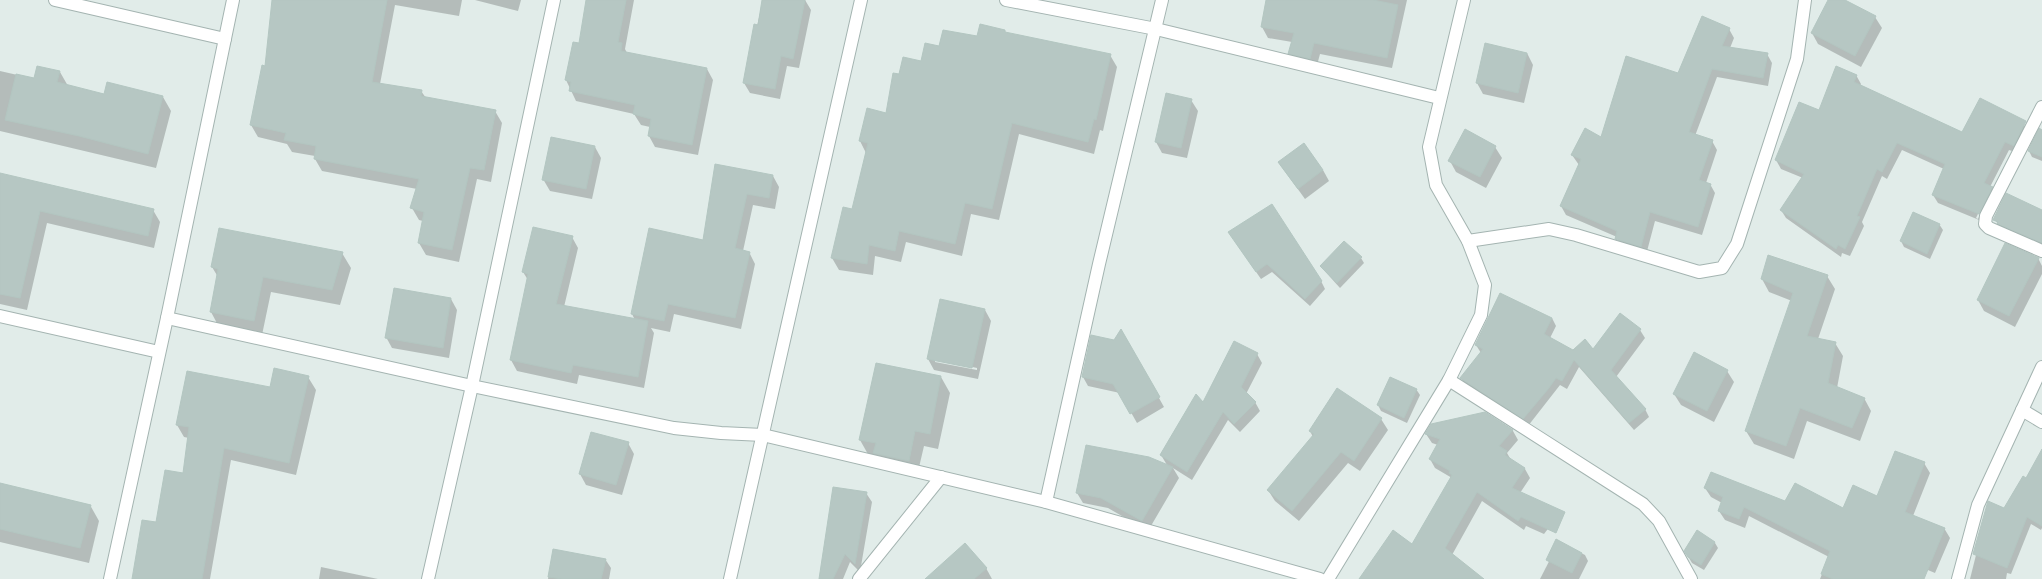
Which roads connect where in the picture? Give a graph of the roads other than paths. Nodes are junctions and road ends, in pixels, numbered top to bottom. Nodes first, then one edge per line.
1 (55, 0) edge
2 (233, 0) edge
3 (554, 0) edge
4 (861, 0) edge
5 (1006, 0) edge
6 (1162, 0) edge
7 (1464, 0) edge
8 (1805, 0) edge
9 (1156, 28) junction
10 (225, 39) junction
11 (1439, 98) junction
12 (2042, 107) edge
13 (1468, 241) junction
14 (2042, 251) edge
15 (0, 316) edge
16 (167, 318) junction
17 (158, 352) junction
18 (2042, 368) edge
19 (1449, 380) junction
20 (472, 386) junction
21 (2022, 410) junction
22 (2042, 422) edge
23 (763, 435) junction
24 (941, 477) junction
25 (1046, 502) junction
26 (110, 579) edge
27 (428, 579) edge
28 (730, 579) edge
29 (859, 579) edge
30 (1320, 579) edge
31 (1328, 579) edge
32 (1691, 579) edge
33 (1958, 579) edge

1 - 10 street
2 - 10 street
3 - 20 street
4 - 23 street
5 - 9 street
6 - 9 street
7 - 11 street
8 - 13 street
9 - 11 street
9 - 25 street
10 - 16 street
11 - 13 street
12 - 14 street
13 - 19 street
15 - 17 street
16 - 17 street
16 - 20 street
17 - 26 street
18 - 21 street
19 - 31 street
19 - 32 street
20 - 23 street
20 - 27 street
21 - 22 street
21 - 33 street
23 - 24 street
23 - 28 street
24 - 25 street
24 - 29 street
25 - 30 street

